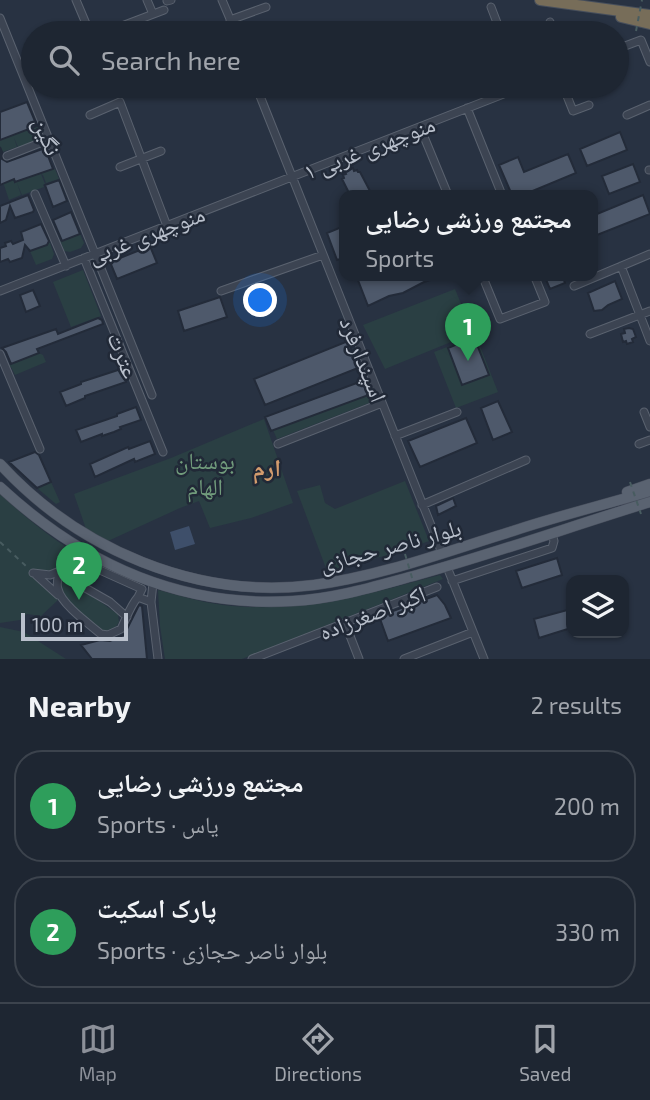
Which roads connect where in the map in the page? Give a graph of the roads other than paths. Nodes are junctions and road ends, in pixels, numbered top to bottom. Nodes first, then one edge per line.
1 (76, 0) edge
2 (147, 0) edge
3 (222, 0) edge
4 (540, 0) edge
5 (266, 7) dead end
6 (491, 7) dead end
7 (584, 7) junction
8 (164, 10) dead end
9 (153, 15) junction
10 (650, 15) edge
11 (0, 18) edge
12 (230, 20) joint
13 (85, 21) edge
14 (136, 21) edge
15 (496, 21) edge
16 (650, 24) edge
17 (629, 44) edge
18 (650, 62) edge
19 (21, 69) edge
20 (33, 98) edge
21 (261, 98) edge
22 (492, 98) edge
23 (568, 98) edge
24 (589, 105) dead end
25 (650, 106) edge
26 (467, 108) junction
27 (90, 115) dead end
28 (627, 115) dead end
29 (420, 127) junction
30 (50, 139) junction
31 (161, 151) dead end
32 (7, 156) dead end
33 (140, 159) junction
34 (120, 167) dead end
35 (292, 177) junction
36 (446, 190) edge
37 (500, 190) edge
38 (35, 194) dead end
39 (167, 226) junction
40 (96, 254) junction
41 (650, 254) edge
42 (323, 255) junction
43 (84, 258) junction
44 (66, 265) junction
45 (621, 266) junction
46 (598, 276) edge
47 (484, 281) edge
48 (536, 281) edge
49 (586, 281) edge
50 (574, 286) dead end
51 (0, 291) edge
52 (221, 291) dead end
53 (650, 310) edge
54 (640, 314) junction
55 (590, 334) dead end
56 (650, 341) edge
57 (0, 354) edge
58 (152, 395) dead end
59 (382, 403) junction
60 (457, 412) dead end
61 (644, 412) dead end
62 (649, 424) edge
63 (395, 436) junction
64 (650, 440) edge
65 (278, 444) dead end
66 (639, 444) dead end
67 (40, 449) dead end
68 (163, 452) dead end
69 (526, 460) dead end
70 (0, 464) edge
71 (650, 484) edge
72 (0, 487) edge
73 (650, 491) edge
74 (650, 502) edge
75 (422, 505) junction
76 (645, 512) edge
77 (565, 514) junction
78 (572, 528) junction
79 (552, 534) junction
80 (442, 553) junction
81 (447, 567) junction
82 (59, 573) junction
83 (452, 581) junction
84 (152, 587) junction
85 (437, 587) dead end
86 (142, 589) junction
87 (138, 597) junction
88 (61, 598) junction
89 (151, 601) junction
90 (127, 617) junction
91 (345, 623) junction
92 (473, 632) junction
93 (357, 658) edge
94 (158, 659) edge
95 (252, 659) edge
96 (404, 659) edge
97 (484, 659) edge

1 - 13 street
2 - 9 street
3 - 12 street
4 - 7 highway
5 - 12 street
6 - 15 street
7 - 10 highway
7 - 16 highway
8 - 9 street
9 - 14 street
11 - 19 street, نگین
17 - 18 street
20 - 30 street, نگین
21 - 35 street, اسپندارفرد
22 - 26 street, منوچهری غربی ۱
23 - 24 street
25 - 28 street
26 - 29 street, منوچهری غربی ۱
26 - 37 street
27 - 33 street
29 - 35 street, منوچهری غربی ۱
29 - 36 street
30 - 32 street
30 - 40 street, نگین
31 - 33 street
33 - 34 street
33 - 39 street
35 - 39 street, منوچهری غربی
35 - 42 street, اسپندارفرد
38 - 44 street
39 - 40 street, منوچهری غربی
40 - 43 street, منوچهری غربی
40 - 58 street, نگین
41 - 45 street
42 - 52 street
42 - 59 street, اسپندارفرد
43 - 44 street, منوچهری غربی
43 - 68 street, عترت
44 - 51 street, منوچهری غربی
45 - 46 street
45 - 54 street
47 - 48 street
49 - 50 street
53 - 54 street
54 - 55 street
54 - 56 street
57 - 67 street
59 - 63 street, اسپندارفرد
59 - 65 street
60 - 63 street
61 - 62 street
63 - 75 street, اسپندارفرد
64 - 66 street
69 - 75 street
70 - 80 main road, بلوار ناصر حجازی
71 - 77 main road
72 - 84 main road, بلوار ناصر حجازی
73 - 77 main road, بلوار ناصر حجازی
74 - 78 main road, بلوار ناصر حجازی
75 - 80 street, اسپندارفرد
76 - 78 main road
77 - 80 main road, بلوار ناصر حجازی
78 - 79 main road, بلوار ناصر حجازی
79 - 81 main road, بلوار ناصر حجازی
79 - 83 street
81 - 83 street
81 - 84 main road, بلوار ناصر حجازی
82 - 86 street
82 - 88 street
82 - 88 street
82 - 90 street
83 - 92 street
84 - 86 street
84 - 89 street
85 - 91 street, اکبر اصغرزاده
86 - 87 street
87 - 89 street
87 - 90 street
88 - 90 street
89 - 94 street
91 - 93 street
91 - 95 street, اکبر اصغرزاده
92 - 96 street
92 - 97 street

